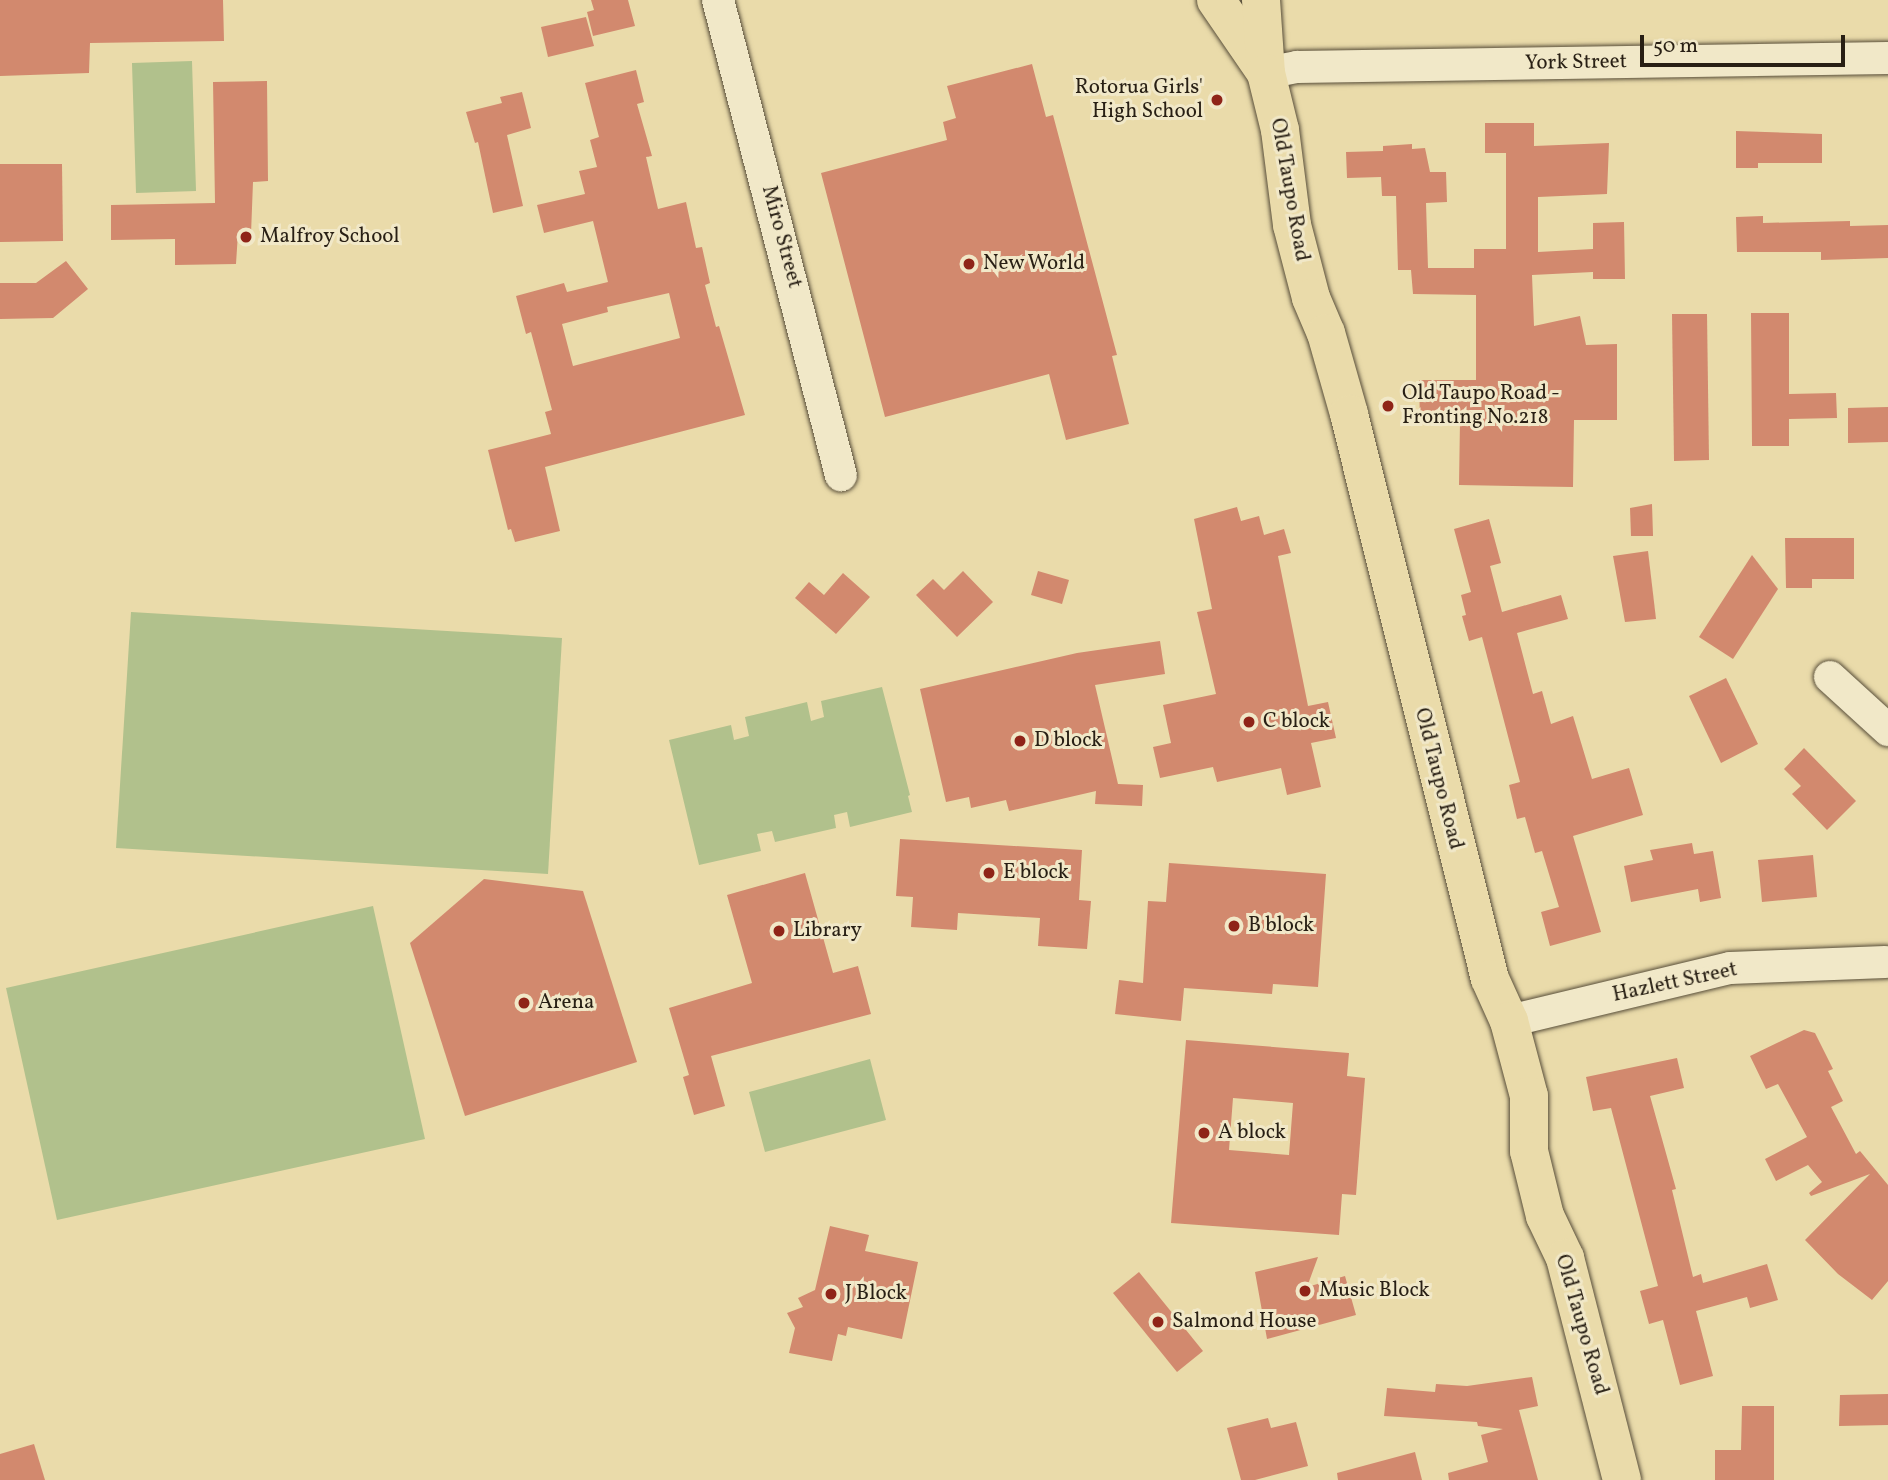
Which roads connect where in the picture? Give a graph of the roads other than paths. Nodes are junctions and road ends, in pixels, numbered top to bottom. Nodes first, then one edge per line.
1 (718, 0) edge
2 (1216, 0) edge
3 (1261, 0) edge
4 (1888, 58) edge
5 (1266, 73) junction
6 (841, 475) dead end
7 (1830, 677) dead end
8 (1888, 730) edge
9 (1887, 958) edge
10 (1509, 1021) junction
11 (1622, 1480) edge

1 - 6 street, Miro Street
2 - 5 highway, Old Taupo Road
3 - 5 highway, Old Taupo Road
4 - 5 street, York Street
5 - 10 highway, Old Taupo Road
7 - 8 street
9 - 10 street, Hazlett Street
10 - 11 highway, Old Taupo Road

